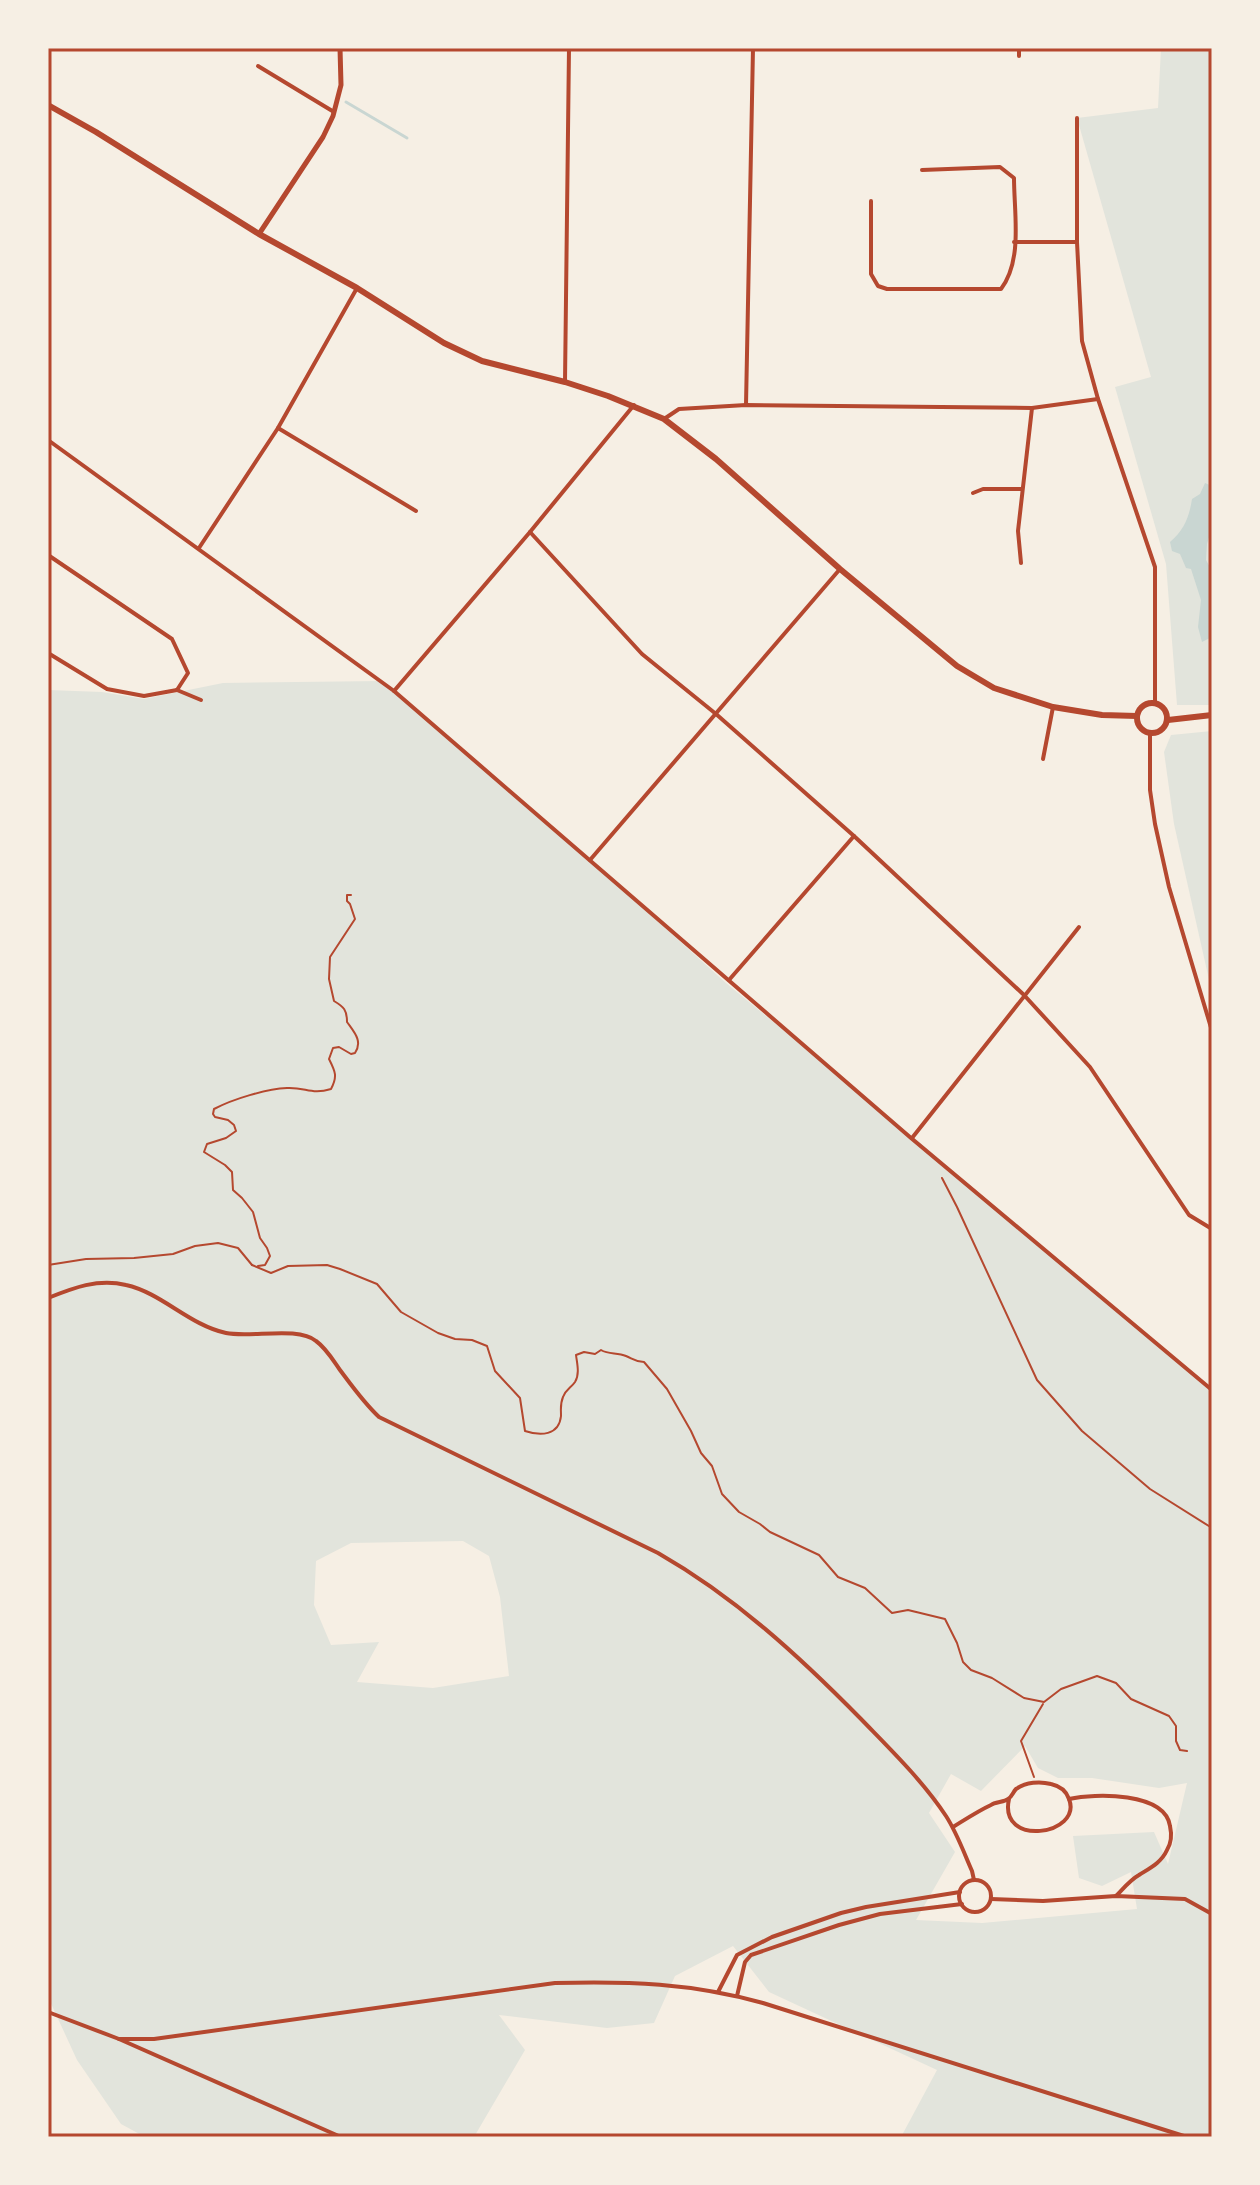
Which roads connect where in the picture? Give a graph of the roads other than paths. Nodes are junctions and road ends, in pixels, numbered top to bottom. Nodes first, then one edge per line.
1 (340, 48) edge
2 (569, 48) edge
3 (753, 48) edge
4 (1019, 48) edge
5 (1019, 56) dead end
6 (258, 66) dead end
7 (48, 105) edge
8 (334, 112) junction
9 (1077, 118) dead end
10 (922, 170) dead end
11 (871, 201) dead end
12 (259, 234) junction
13 (1014, 242) junction
14 (1077, 242) junction
15 (357, 288) junction
16 (565, 382) junction
17 (1098, 399) junction
18 (634, 405) junction
19 (746, 405) junction
20 (1032, 408) junction
21 (664, 419) junction
22 (278, 428) junction
23 (48, 440) edge
24 (1022, 489) junction
25 (973, 493) dead end
26 (416, 511) dead end
27 (530, 532) junction
28 (199, 548) junction
29 (48, 555) edge
30 (1021, 563) dead end
31 (840, 569) junction
32 (48, 653) edge
33 (177, 690) junction
34 (394, 691) junction
35 (201, 700) dead end
36 (1155, 703) junction
37 (1053, 707) junction
38 (716, 714) junction
39 (1212, 715) edge
40 (1137, 716) junction
41 (1168, 720) junction
42 (1150, 733) junction
43 (1043, 759) dead end
44 (854, 836) junction
45 (590, 860) junction
46 (1079, 927) dead end
47 (729, 980) junction
48 (1024, 995) junction
49 (1212, 1031) edge
50 (911, 1138) junction
51 (1212, 1229) edge
52 (48, 1298) edge
53 (1212, 1390) edge
54 (1009, 1799) junction
55 (1069, 1799) junction
56 (953, 1827) junction
57 (974, 1880) junction
58 (960, 1892) junction
59 (1116, 1896) junction
60 (991, 1899) junction
61 (962, 1904) junction
62 (1212, 1914) edge
63 (718, 1992) junction
64 (737, 1996) junction
65 (48, 2012) edge
66 (119, 2039) junction
67 (341, 2137) edge
68 (1187, 2137) edge

1 - 8 street
2 - 16 street
3 - 19 street
4 - 5 street
6 - 8 street
7 - 12 main road
8 - 12 street
9 - 14 street
10 - 13 street
11 - 13 street
12 - 15 main road
13 - 14 street
14 - 17 street
15 - 16 main road
15 - 22 street
16 - 18 main road
17 - 20 street
17 - 36 street
18 - 21 main road
18 - 27 street
19 - 20 street
19 - 21 street
20 - 24 street
21 - 31 main road
22 - 26 street
22 - 28 street
23 - 28 street
24 - 25 street
24 - 30 street
27 - 34 street
27 - 38 street
28 - 34 street
29 - 33 street
31 - 37 main road
31 - 38 street
32 - 33 street
33 - 35 street
34 - 45 street
36 - 40 main road
36 - 41 main road
37 - 40 main road
37 - 43 street
38 - 44 street
38 - 45 street
39 - 41 main road
40 - 42 main road
41 - 42 main road
42 - 49 street
44 - 47 street
44 - 48 street
45 - 47 street
46 - 48 street
47 - 50 street
48 - 50 street
48 - 51 street
50 - 53 street
52 - 56 street
54 - 55 street
54 - 55 street
54 - 56 street
55 - 59 street
56 - 57 street
57 - 58 street
57 - 60 street
58 - 61 street
58 - 63 street
59 - 60 street
59 - 62 street
60 - 61 street
61 - 64 street
63 - 64 street
63 - 66 street
64 - 68 street
65 - 66 street
66 - 67 street

